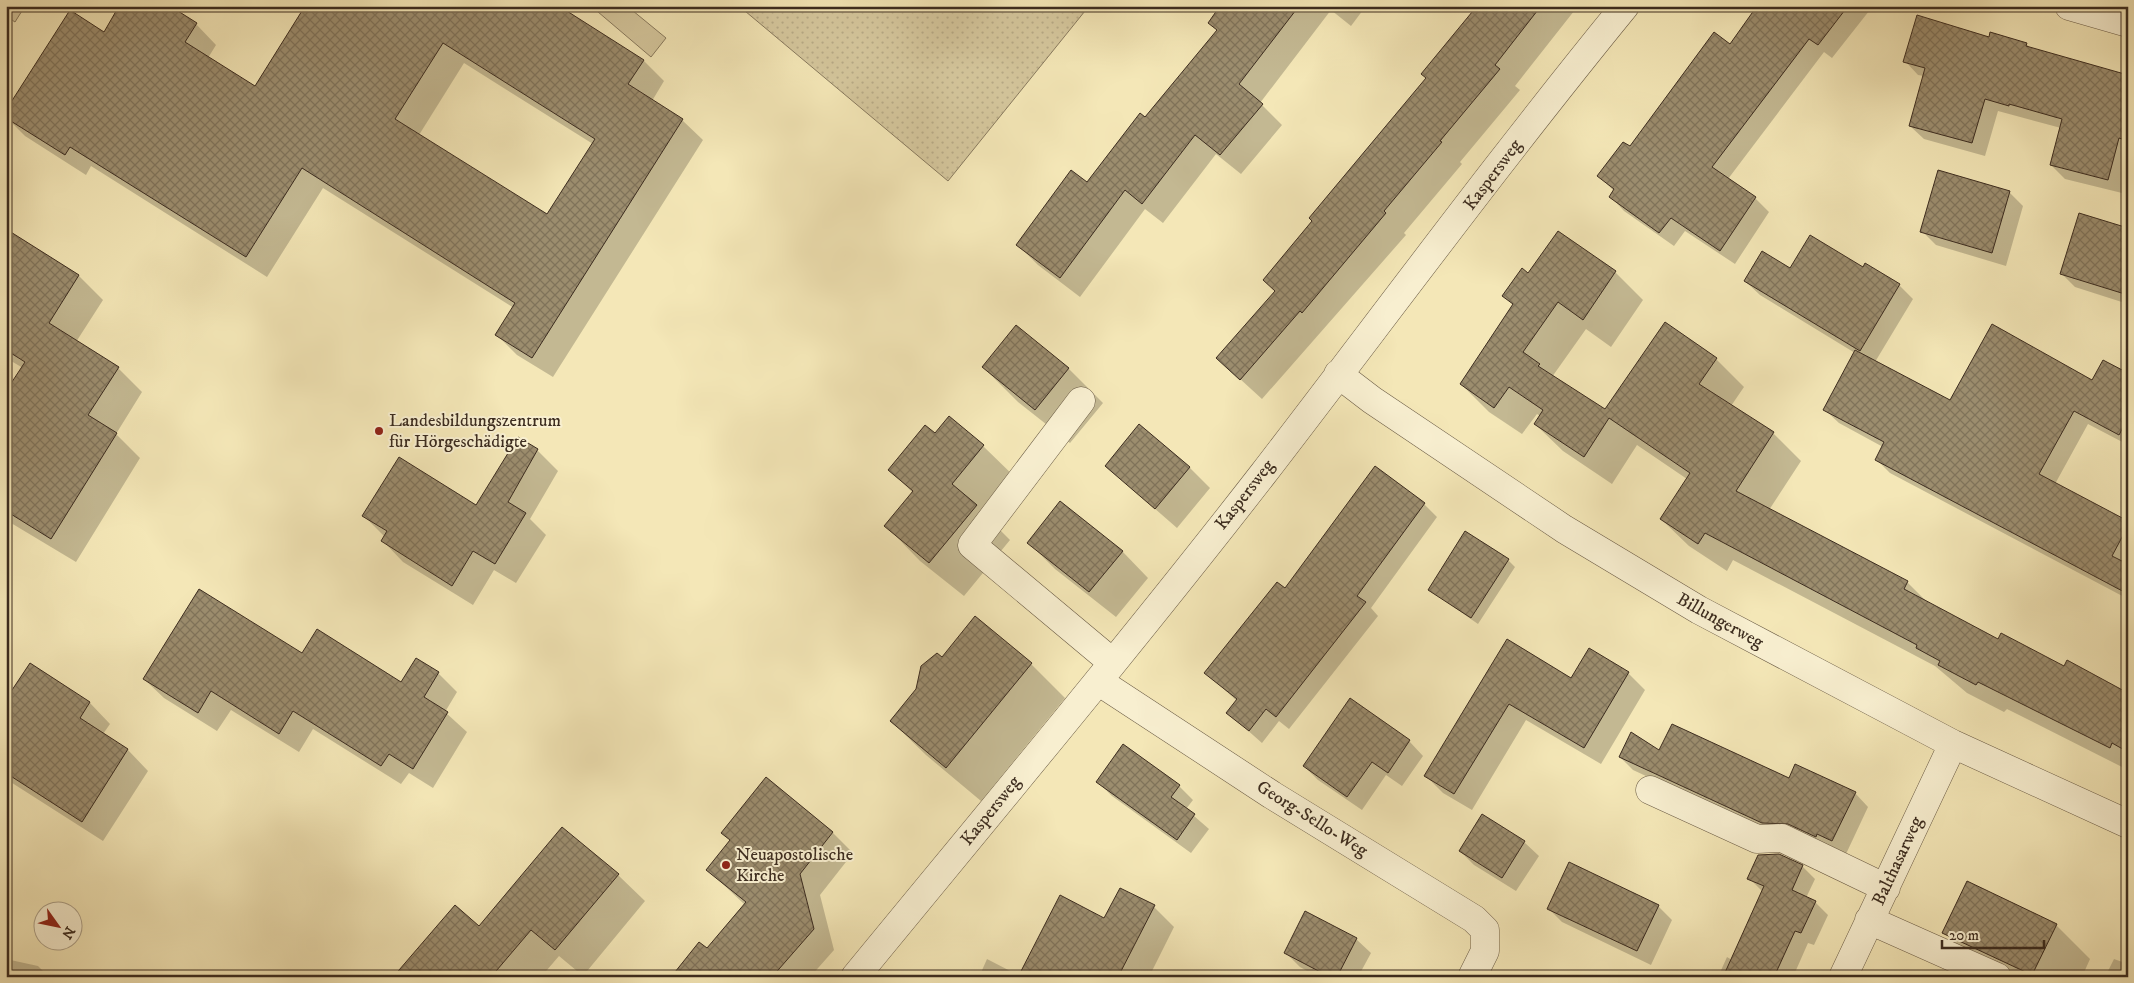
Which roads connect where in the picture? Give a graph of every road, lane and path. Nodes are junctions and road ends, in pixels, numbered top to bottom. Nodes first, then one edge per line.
1 (1625, 6) edge
2 (2069, 6) edge
3 (2128, 23) edge
4 (1338, 374) junction
5 (1081, 401) dead end
6 (1105, 671) junction
7 (1953, 744) junction
8 (1650, 790) dead end
9 (2128, 824) edge
10 (1886, 888) junction
11 (1869, 920) junction
12 (856, 977) edge
13 (1472, 977) edge
14 (1843, 977) edge
15 (1997, 977) edge

1 - 4 street, Kaspersweg
2 - 3 street
4 - 6 street, Kaspersweg
4 - 7 street, Billungerweg
5 - 6 street
6 - 12 street, Kaspersweg
6 - 13 street, Georg-Sello-Weg
7 - 9 street, Billungerweg
7 - 10 street, Balthasarweg
8 - 10 street
10 - 11 street, Balthasarweg
11 - 14 street, Balthasarweg
11 - 15 street

